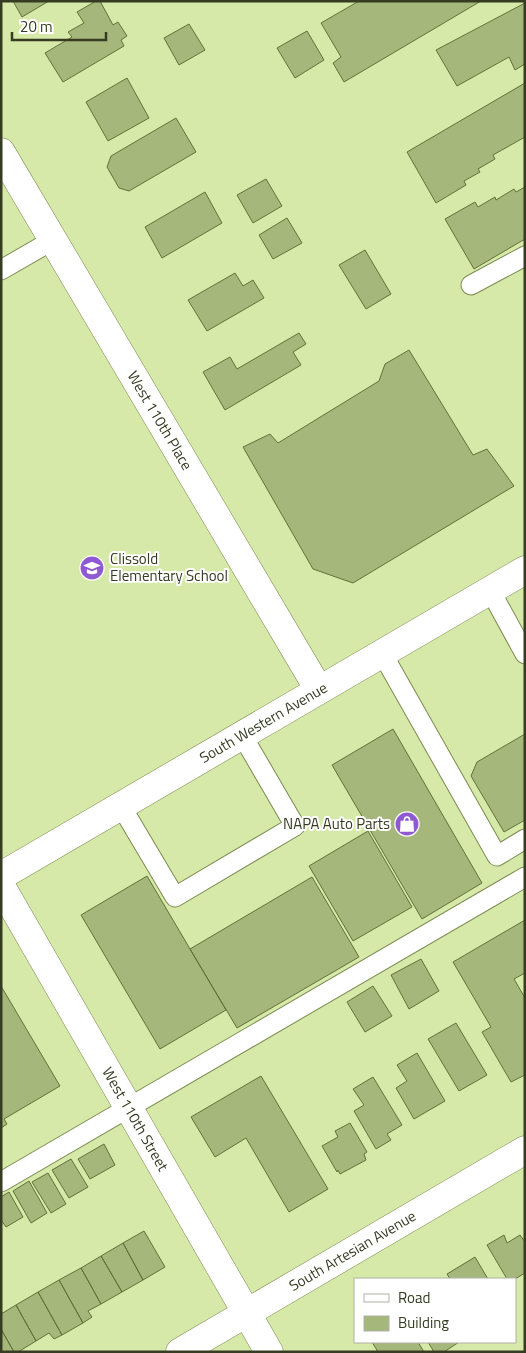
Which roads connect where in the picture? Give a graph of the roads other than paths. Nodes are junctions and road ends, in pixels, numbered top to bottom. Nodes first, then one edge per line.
1 (1, 152) edge
2 (53, 240) junction
3 (525, 256) edge
4 (1, 270) edge
5 (471, 285) dead end
6 (525, 570) edge
7 (490, 590) junction
8 (382, 653) junction
9 (525, 654) edge
10 (319, 690) junction
11 (242, 735) junction
12 (121, 806) junction
13 (525, 839) edge
14 (1, 876) edge
15 (525, 877) edge
16 (1, 886) edge
17 (129, 1107) junction
18 (525, 1150) edge
19 (1, 1182) edge
20 (247, 1313) junction
21 (180, 1352) edge
22 (269, 1352) edge

1 - 2 street, West 110th Place
2 - 4 lane
2 - 10 street, West 110th Place
3 - 5 lane
6 - 7 street, South Western Avenue
7 - 8 street, South Western Avenue
7 - 9 lane
8 - 10 street, South Western Avenue
8 - 13 lane
10 - 11 street, South Western Avenue
11 - 12 street, South Western Avenue
11 - 12 lane
12 - 14 street, South Western Avenue
15 - 17 lane
16 - 17 street, West 110th Street
17 - 19 lane
17 - 20 street, West 110th Street
18 - 20 street, South Artesian Avenue
20 - 21 street, South Artesian Avenue
20 - 22 street, West 110th Street

